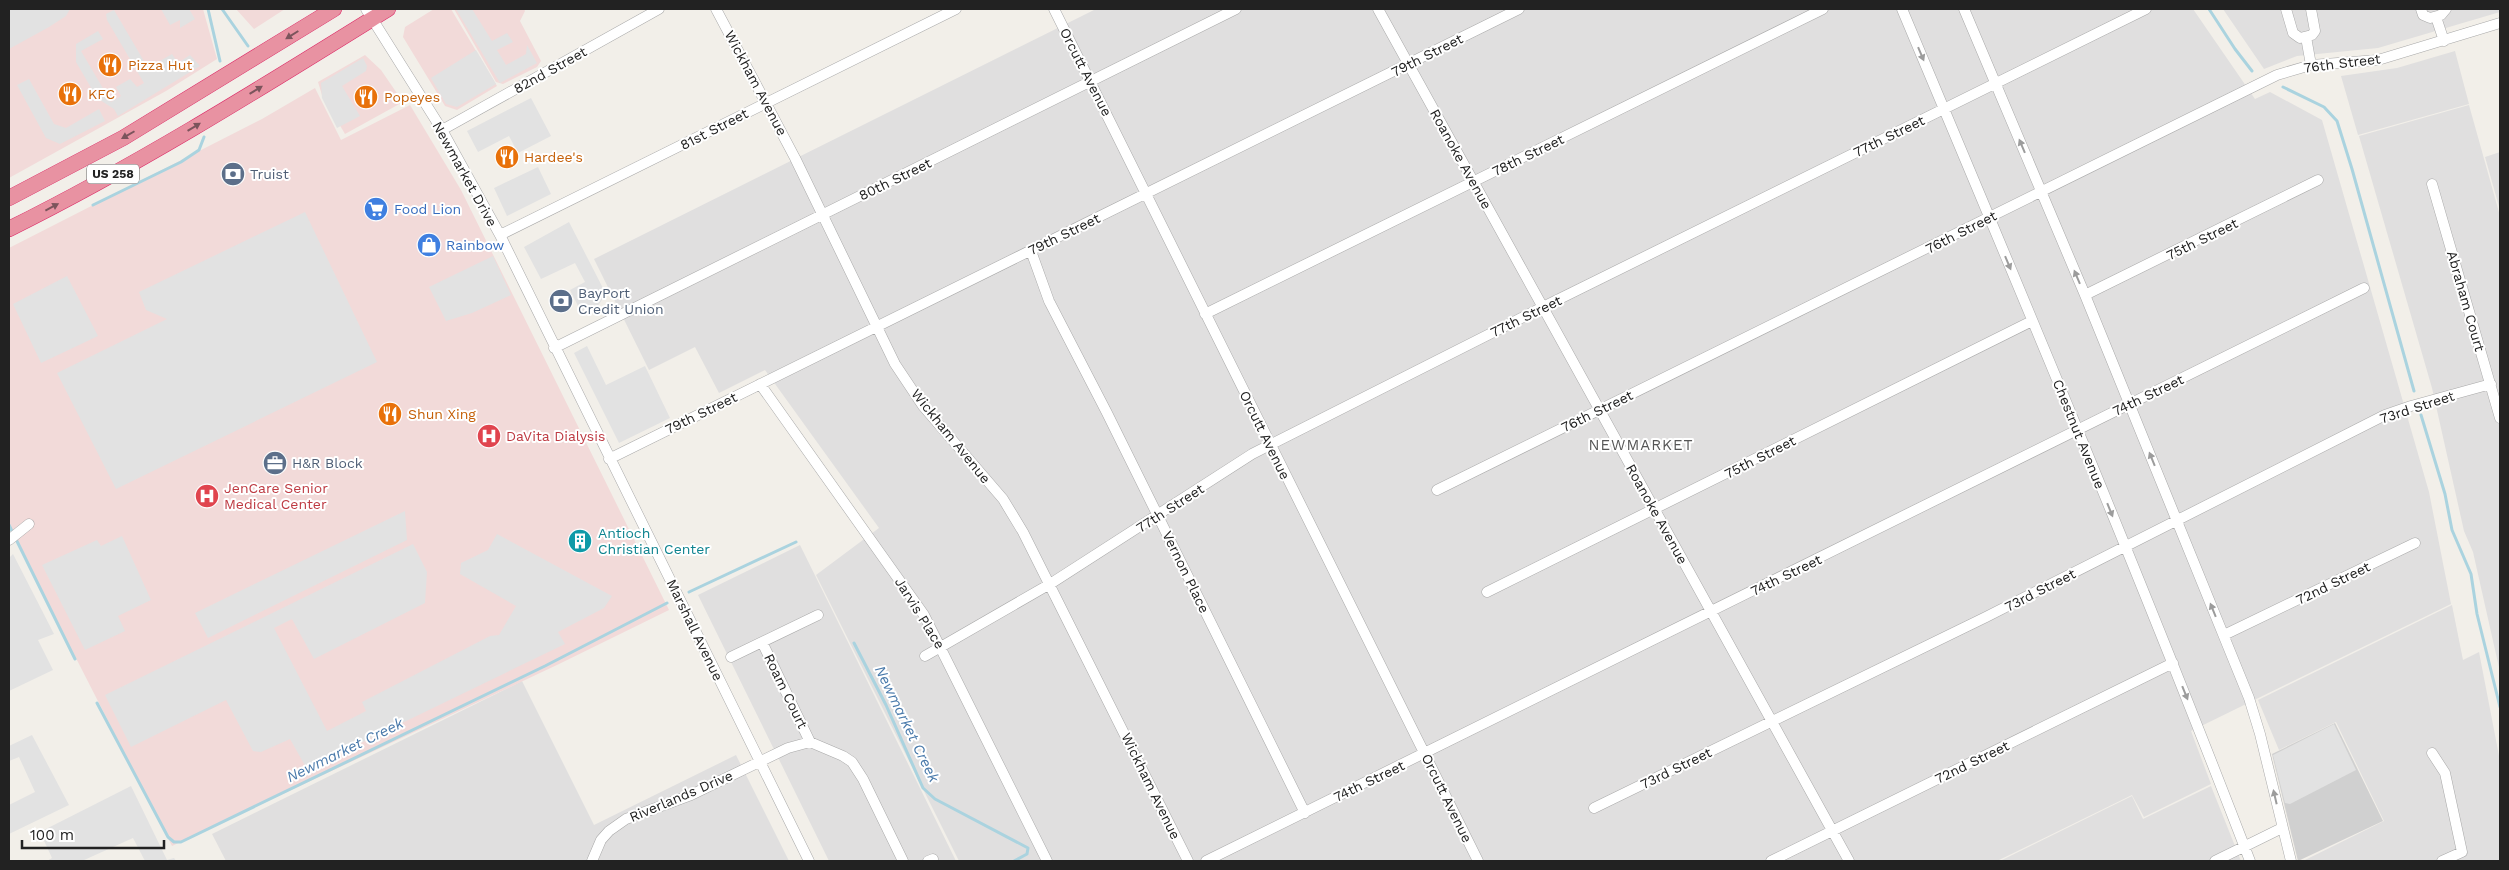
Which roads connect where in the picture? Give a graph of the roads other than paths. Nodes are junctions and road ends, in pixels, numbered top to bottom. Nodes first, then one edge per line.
1 (334, 9) edge
2 (388, 9) edge
3 (659, 9) edge
4 (716, 9) edge
5 (956, 9) edge
6 (1054, 9) edge
7 (1236, 9) edge
8 (1378, 9) edge
9 (1519, 9) edge
10 (1823, 9) edge
11 (1902, 9) edge
12 (1964, 9) edge
13 (2146, 9) edge
14 (2286, 9) edge
15 (2311, 9) edge
16 (2421, 9) edge
17 (2446, 9) edge
18 (370, 14) edge
19 (2436, 17) junction
20 (2500, 23) edge
21 (2306, 37) junction
22 (2444, 41) junction
23 (1409, 64) junction
24 (2311, 66) junction
25 (1091, 82) junction
26 (1996, 84) junction
27 (767, 102) junction
28 (1944, 109) junction
29 (442, 130) junction
30 (2318, 180) dead end
31 (1474, 182) junction
32 (2432, 184) dead end
33 (2041, 191) junction
34 (1146, 194) junction
35 (9, 198) edge
36 (822, 215) junction
37 (1990, 218) junction
38 (9, 229) edge
39 (500, 235) junction
40 (1031, 251) junction
41 (2364, 288) dead end
42 (526, 291) joint
43 (2085, 295) junction
44 (1544, 307) junction
45 (1205, 314) junction
46 (2032, 321) junction
47 (876, 327) junction
48 (554, 348) junction
49 (760, 384) junction
50 (2490, 384) junction
51 (2130, 404) junction
52 (1600, 409) junction
53 (2500, 418) edge
54 (2078, 430) junction
55 (1270, 445) junction
56 (609, 459) junction
57 (1437, 490) dead end
58 (1655, 509) junction
59 (1158, 516) junction
60 (2177, 521) junction
61 (29, 524) dead end
62 (12, 537) edge
63 (2415, 543) dead end
64 (2126, 547) junction
65 (1050, 584) junction
66 (1487, 592) dead end
67 (1711, 612) junction
68 (818, 615) dead end
69 (2224, 636) junction
70 (762, 642) junction
71 (941, 647) junction
72 (925, 656) dead end
73 (731, 657) dead end
74 (2173, 664) junction
75 (1772, 721) junction
76 (810, 742) junction
77 (1425, 753) junction
78 (2432, 753) dead end
79 (760, 761) junction
80 (1594, 808) dead end
81 (1305, 812) junction
82 (2282, 828) junction
83 (1832, 831) junction
84 (2245, 846) junction
85 (592, 861) edge
86 (809, 861) edge
87 (903, 861) edge
88 (1047, 861) edge
89 (1188, 861) edge
90 (1206, 861) edge
91 (1478, 861) edge
92 (1771, 861) edge
93 (1849, 861) edge
94 (2215, 861) edge
95 (2250, 861) edge
96 (2291, 861) edge
97 (2442, 861) edge

1 -> 35 highway, US 258
2 - 18 highway, US 258
3 - 29 street, 82nd Street
4 - 27 street, Wickham Avenue
5 - 27 street, 81st Street
6 - 25 street, Orcutt Avenue
7 - 25 street, 80th Street
8 - 23 street, Roanoke Avenue
9 - 23 street, 79th Street
10 - 31 street, 78th Street
11 -> 28 street, Chestnut Avenue
12 - 26 street
13 - 26 street, 77th Street
14 - 21 street
15 - 21 street
16 - 19 street
17 - 19 street
18 - 29 street, Newmarket Drive
38 -> 18 highway, US 258
19 - 22 street
20 - 22 street, 76th Street
21 - 24 street
22 - 24 street, 76th Street
23 - 31 street, Roanoke Avenue
23 - 34 street, 79th Street
24 - 33 street, 76th Street
25 - 34 street, Orcutt Avenue
25 - 36 street, 80th Street
26 - 28 street, 77th Street
33 -> 26 street
27 - 36 street, Wickham Avenue
27 - 39 street, 81st Street
28 - 37 street, Chestnut Avenue
28 - 44 street, 77th Street
29 - 39 street, Newmarket Drive
30 - 43 street, 75th Street
31 - 44 street, Roanoke Avenue
31 - 45 street, 78th Street
32 - 50 street, Abraham Court
33 - 37 street, 76th Street
43 -> 33 street
34 - 40 street, 79th Street
34 - 45 street, Orcutt Avenue
36 - 47 street, Wickham Avenue
36 - 48 street, 80th Street
37 -> 46 street, Chestnut Avenue
37 - 52 street, 76th Street
39 - 42 street, Newmarket Drive
40 - 47 street, 79th Street
40 - 59 street, Vernon Place
41 - 51 street, 74th Street
42 - 48 street, Marshall Avenue
43 - 51 street
44 - 52 street, Roanoke Avenue
44 - 55 street, 77th Street
45 - 55 street, Orcutt Avenue
46 - 54 street, Chestnut Avenue
46 - 58 street, 75th Street
47 - 49 street, 79th Street
47 - 65 street, Wickham Avenue
48 - 56 street, Marshall Avenue
49 - 56 street, 79th Street
49 - 71 street, Jarvis Place
50 - 53 street, Abraham Court
50 - 60 street, 73rd Street
51 - 54 street, 74th Street
60 -> 51 street
52 - 57 street, 76th Street
52 - 58 street, Roanoke Avenue
54 -> 64 street, Chestnut Avenue
54 - 67 street, 74th Street
55 - 59 street, 77th Street
55 - 77 street, Orcutt Avenue
56 - 79 street, Marshall Avenue
58 - 66 street, 75th Street
58 - 67 street, Roanoke Avenue
59 - 65 street, 77th Street
59 - 81 street, Vernon Place
60 - 64 street, 73rd Street
69 -> 60 street
61 - 62 street
63 - 69 street, 72nd Street
64 - 74 street, Chestnut Avenue
64 - 75 street, 73rd Street
65 - 71 street, 77th Street
65 - 89 street, Wickham Avenue
67 - 75 street, Roanoke Avenue
67 - 77 street, 74th Street
68 - 70 street, Roam Court
82 -> 69 street
70 - 73 street
70 - 76 street, Roam Court
71 - 72 street, 77th Street
71 - 88 street, Jarvis Place
74 - 83 street, 72nd Street
74 -> 84 street, Chestnut Avenue
75 - 80 street, 73rd Street
75 - 83 street, Roanoke Avenue
76 - 79 street, Roam Court
76 - 87 street, Roam Court
77 - 81 street, 74th Street
77 - 91 street, Orcutt Avenue
78 - 97 street
79 - 85 street, Riverlands Drive
79 - 86 street, Marshall Avenue
81 - 90 street, 74th Street
82 - 84 street
82 - 96 street
83 - 92 street, 72nd Street
83 - 93 street, Roanoke Avenue
84 - 94 street
84 - 95 street, Chestnut Avenue

